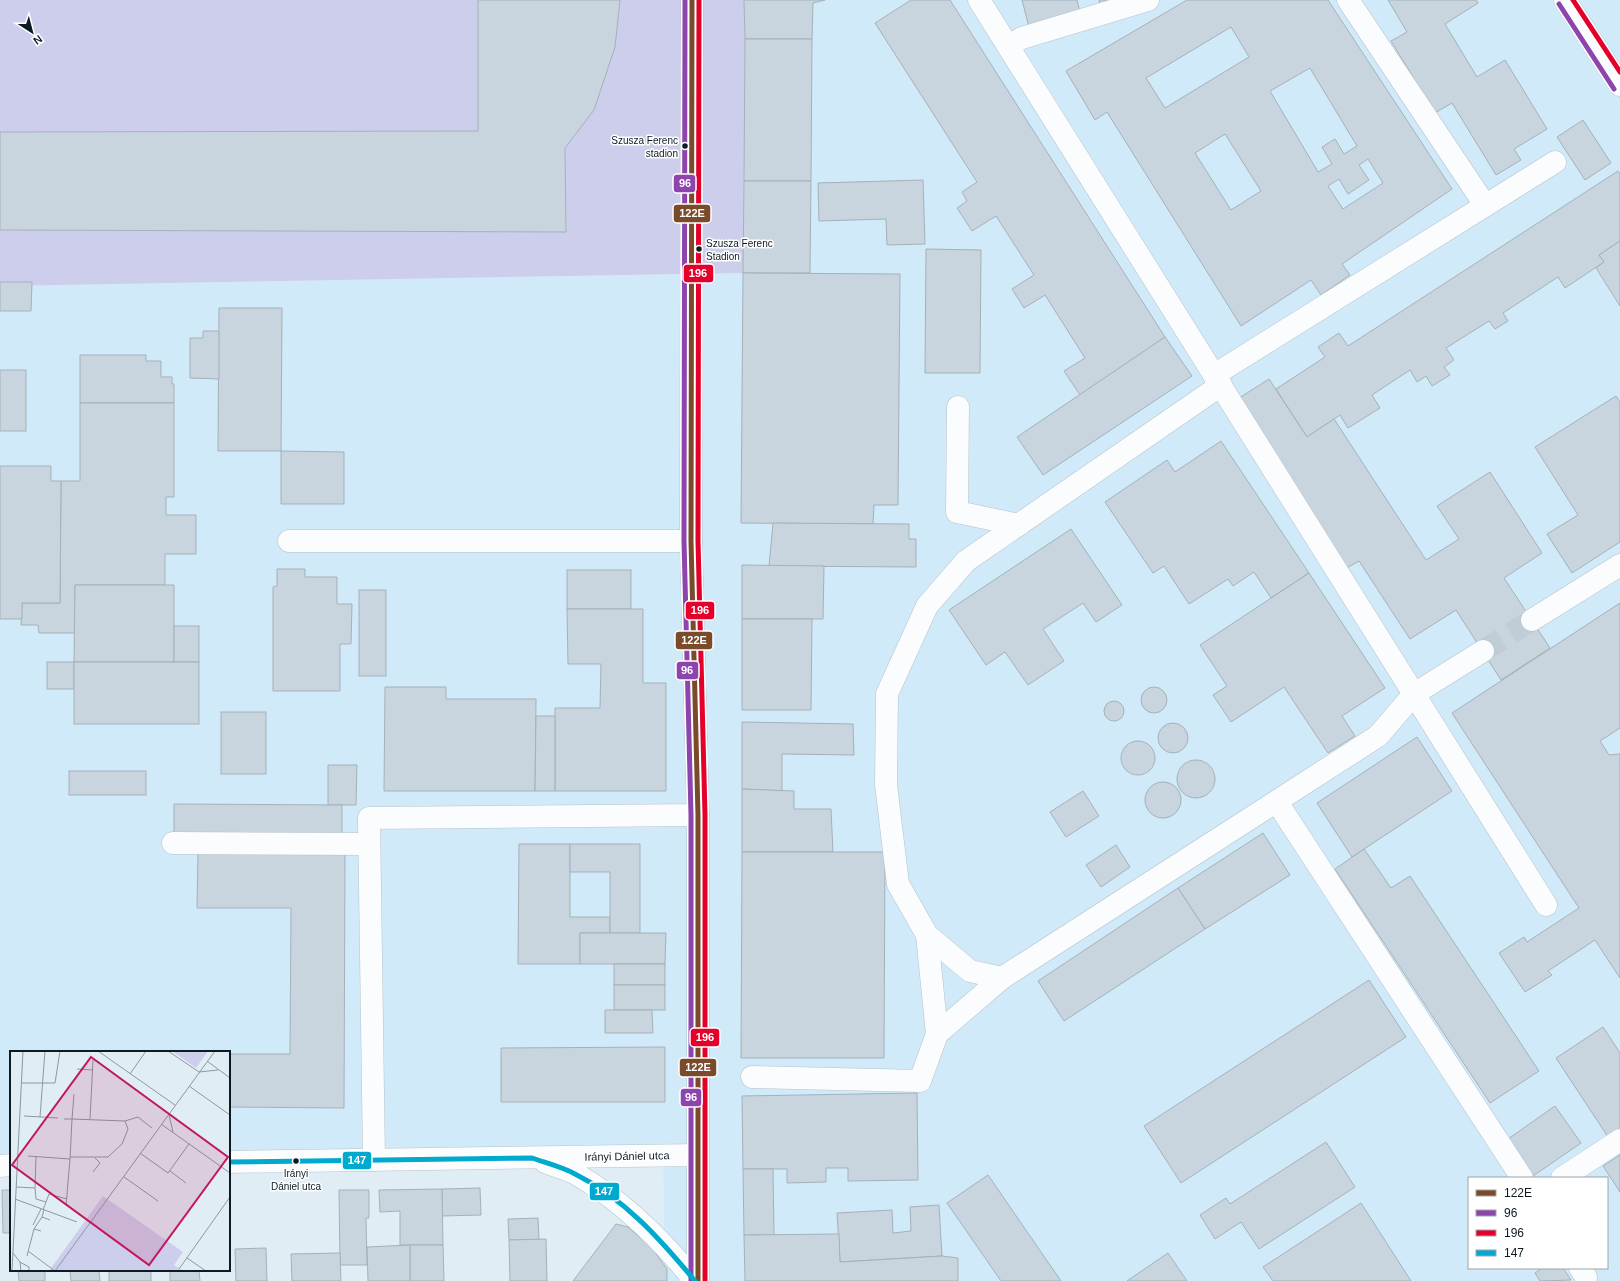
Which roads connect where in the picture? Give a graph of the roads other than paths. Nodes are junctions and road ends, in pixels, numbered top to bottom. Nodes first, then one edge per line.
1 (692, 0) edge
2 (979, 0) edge
3 (1148, 0) edge
4 (1348, 0) edge
5 (1565, 0) edge
6 (1008, 46) junction
7 (1620, 86) edge
8 (1555, 162) dead end
9 (1485, 205) junction
10 (1218, 380) junction
11 (958, 407) dead end
12 (1019, 525) junction
13 (289, 541) dead end
14 (691, 541) junction
15 (1620, 565) edge
16 (1532, 620) tunnel mouth
17 (1482, 651) tunnel mouth
18 (1414, 694) junction
19 (1277, 802) junction
20 (698, 815) junction
21 (173, 843) dead end
22 (369, 844) junction
23 (1546, 905) dead end
24 (927, 935) junction
25 (1002, 978) junction
26 (938, 1034) junction
27 (752, 1077) dead end
28 (1620, 1140) edge
29 (697, 1155) junction
30 (532, 1158) junction
31 (374, 1160) junction
32 (230, 1162) edge
33 (10, 1165) edge
34 (0, 1166) edge
35 (1521, 1177) edge
36 (1564, 1177) edge
37 (695, 1281) edge
38 (698, 1281) edge

1 - 14 street
2 - 6 street
3 - 6 street
4 - 9 street
5 - 7 street
6 - 10 street
8 - 9 street
9 - 10 street
10 - 12 street
10 - 18 street
11 - 12 street
12 - 24 street
13 - 14 street
14 - 20 street
15 - 16 street
17 - 18 street
18 - 19 street
18 - 23 street
19 - 25 street
19 - 35 street
20 - 22 street
20 - 29 street
21 - 22 street
22 - 31 street
24 - 25 street
24 - 26 street
25 - 26 street
26 - 27 street
28 - 36 street
29 - 30 street, Irányi Dániel utca
29 - 38 street
30 - 31 street, Irányi Dániel utca
30 - 37 street
31 - 32 street, Irányi Dániel utca
33 - 34 street

